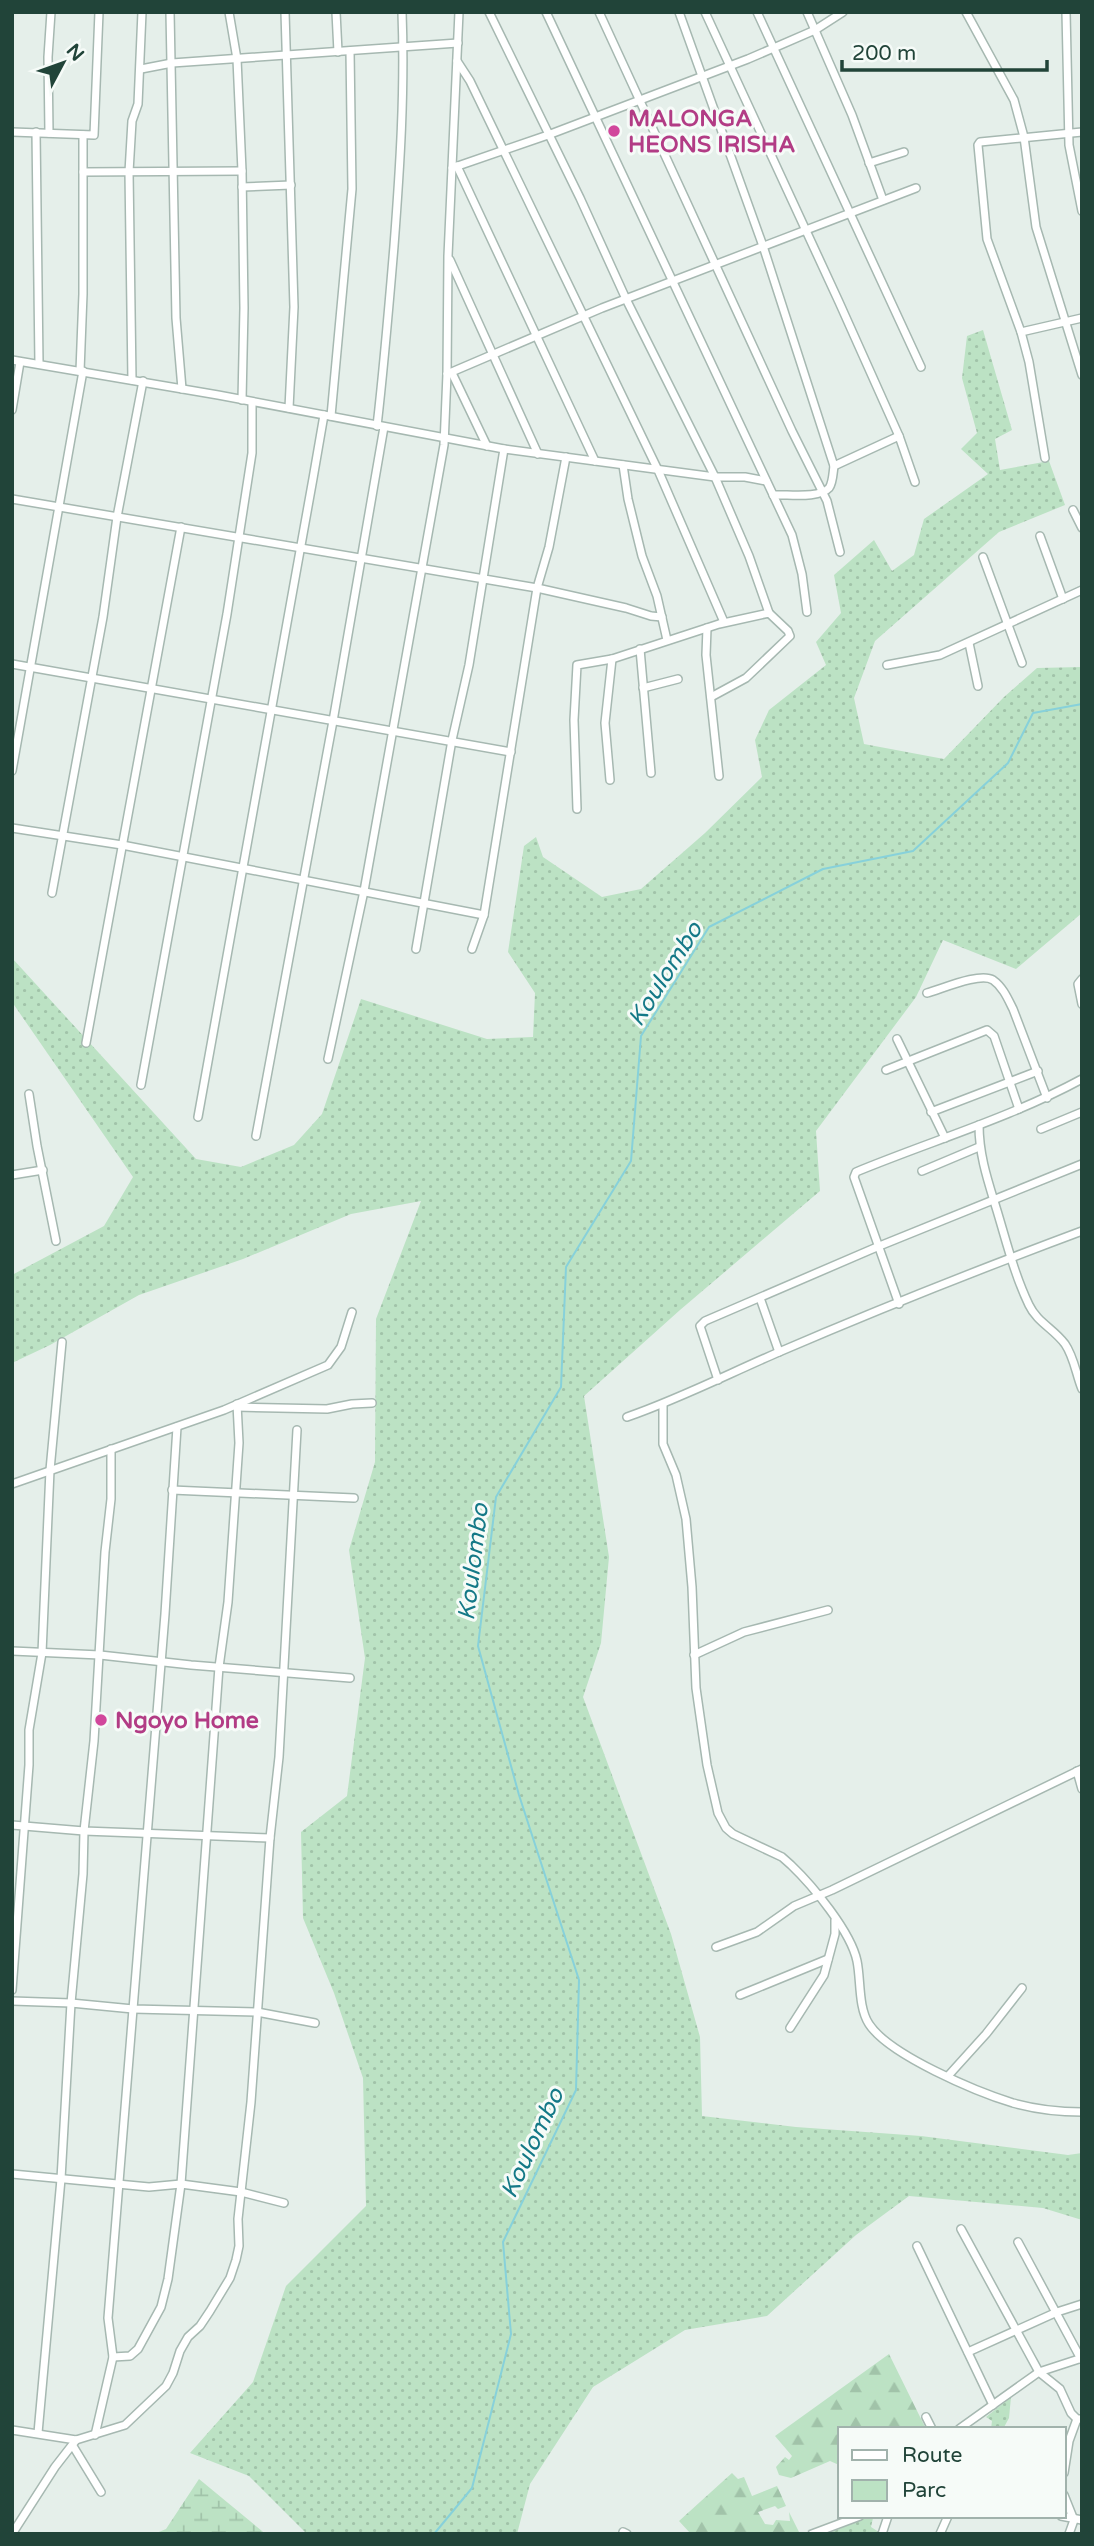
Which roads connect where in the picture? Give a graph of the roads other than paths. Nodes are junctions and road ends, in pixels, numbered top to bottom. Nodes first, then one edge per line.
1 (51, 12) edge
2 (99, 12) edge
3 (142, 12) edge
4 (170, 12) edge
5 (229, 12) edge
6 (285, 12) edge
7 (336, 12) edge
8 (402, 12) edge
9 (459, 12) edge
10 (489, 12) edge
11 (546, 12) edge
12 (599, 12) edge
13 (678, 12) edge
14 (705, 12) edge
15 (757, 12) edge
16 (807, 12) edge
17 (843, 12) edge
18 (966, 12) edge
19 (1066, 12) edge
20 (815, 30) junction
21 (458, 43) junction
22 (403, 47) junction
23 (773, 47) junction
24 (350, 51) junction
25 (338, 52) junction
26 (288, 55) junction
27 (237, 59) junction
28 (457, 60) junction
29 (172, 63) junction
30 (729, 66) junction
31 (141, 69) junction
32 (701, 76) junction
33 (640, 100) junction
34 (595, 118) junction
35 (12, 132) edge
36 (36, 132) junction
37 (1068, 132) junction
38 (1082, 132) edge
39 (49, 133) junction
40 (83, 135) junction
41 (548, 135) junction
42 (1024, 137) junction
43 (504, 151) junction
44 (904, 152) dead end
45 (869, 163) junction
46 (455, 167) junction
47 (242, 171) junction
48 (83, 172) junction
49 (129, 172) junction
50 (172, 172) junction
51 (291, 185) junction
52 (242, 187) junction
53 (916, 188) dead end
54 (883, 200) junction
55 (1082, 211) edge
56 (851, 212) junction
57 (806, 229) junction
58 (763, 246) junction
59 (448, 256) junction
60 (717, 264) junction
61 (673, 282) junction
62 (626, 299) junction
63 (583, 317) junction
64 (1082, 318) edge
65 (1066, 322) junction
66 (1021, 332) junction
67 (536, 336) junction
68 (495, 355) junction
69 (16, 361) edge
70 (39, 365) junction
71 (921, 367) dead end
72 (81, 371) junction
73 (450, 374) junction
74 (1082, 375) edge
75 (132, 380) junction
76 (143, 381) junction
77 (182, 389) junction
78 (242, 400) junction
79 (252, 402) junction
80 (289, 408) junction
81 (12, 410) edge
82 (327, 415) junction
83 (380, 427) junction
84 (899, 436) junction
85 (444, 439) junction
86 (486, 446) junction
87 (504, 449) junction
88 (538, 454) junction
89 (566, 457) junction
90 (1045, 458) dead end
91 (595, 461) junction
92 (623, 465) junction
93 (834, 466) junction
94 (658, 470) junction
95 (715, 477) junction
96 (766, 481) junction
97 (915, 482) dead end
98 (822, 492) junction
99 (773, 495) junction
100 (12, 499) edge
101 (59, 506) junction
102 (1073, 510) dead end
103 (117, 517) junction
104 (181, 527) junction
105 (1082, 528) edge
106 (238, 536) junction
107 (1040, 536) dead end
108 (301, 547) junction
109 (840, 552) dead end
110 (360, 557) junction
111 (983, 557) dead end
112 (421, 568) junction
113 (483, 579) junction
114 (537, 588) junction
115 (1082, 590) edge
116 (1063, 599) junction
117 (807, 612) dead end
118 (769, 613) junction
119 (662, 617) junction
120 (724, 622) junction
121 (1007, 625) junction
122 (707, 628) junction
123 (667, 640) junction
124 (969, 643) junction
125 (640, 649) junction
126 (612, 659) junction
127 (1021, 663) dead end
128 (12, 664) edge
129 (887, 665) dead end
130 (29, 667) junction
131 (91, 678) junction
132 (678, 679) dead end
133 (978, 686) dead end
134 (643, 688) junction
135 (151, 689) junction
136 (711, 696) junction
137 (212, 699) junction
138 (271, 709) junction
139 (333, 721) junction
140 (392, 731) junction
141 (452, 740) junction
142 (511, 752) junction
143 (12, 771) edge
144 (651, 773) dead end
145 (719, 776) dead end
146 (610, 780) dead end
147 (577, 809) dead end
148 (12, 828) edge
149 (62, 834) junction
150 (122, 845) junction
151 (183, 857) junction
152 (241, 868) junction
153 (303, 880) junction
154 (364, 891) junction
155 (52, 893) dead end
156 (424, 902) junction
157 (484, 915) junction
158 (416, 949) dead end
159 (472, 949) dead end
160 (1082, 979) edge
161 (927, 993) dead end
162 (1082, 1004) edge
163 (897, 1039) dead end
164 (86, 1043) dead end
165 (328, 1059) dead end
166 (907, 1062) junction
167 (886, 1070) dead end
168 (1038, 1071) junction
169 (1082, 1079) edge
170 (1010, 1082) junction
171 (141, 1085) dead end
172 (29, 1094) dead end
173 (1047, 1098) junction
174 (1019, 1110) junction
175 (931, 1112) junction
176 (1082, 1112) edge
177 (198, 1117) dead end
178 (979, 1125) junction
179 (1041, 1129) dead end
180 (256, 1136) dead end
181 (944, 1138) junction
182 (979, 1147) junction
183 (1082, 1164) edge
184 (43, 1170) junction
185 (922, 1171) dead end
186 (12, 1175) edge
187 (994, 1201) junction
188 (1082, 1231) edge
189 (56, 1241) dead end
190 (877, 1247) junction
191 (1011, 1258) junction
192 (760, 1298) junction
193 (899, 1304) junction
194 (352, 1312) dead end
195 (62, 1342) dead end
196 (779, 1352) junction
197 (718, 1380) junction
198 (1082, 1389) edge
199 (372, 1403) dead end
200 (663, 1405) junction
201 (237, 1406) junction
202 (627, 1417) dead end
203 (177, 1427) junction
204 (297, 1430) dead end
205 (111, 1449) junction
206 (50, 1470) junction
207 (12, 1484) edge
208 (172, 1490) junction
209 (235, 1494) junction
210 (295, 1495) junction
211 (354, 1498) dead end
212 (828, 1610) dead end
213 (12, 1651) edge
214 (42, 1653) junction
215 (100, 1655) junction
216 (694, 1655) junction
217 (160, 1662) junction
218 (219, 1667) junction
219 (284, 1672) junction
220 (350, 1678) dead end
221 (1079, 1770) edge
222 (1082, 1789) edge
223 (12, 1825) edge
224 (24, 1825) junction
225 (84, 1831) junction
226 (146, 1833) junction
227 (208, 1836) junction
228 (270, 1838) junction
229 (817, 1896) junction
230 (835, 1919) junction
231 (716, 1947) dead end
232 (828, 1959) junction
233 (1022, 1988) dead end
234 (12, 1990) edge
235 (740, 1995) dead end
236 (12, 2001) edge
237 (71, 2003) junction
238 (133, 2009) junction
239 (193, 2011) junction
240 (257, 2012) junction
241 (315, 2023) dead end
242 (790, 2028) dead end
243 (948, 2076) junction
244 (1082, 2112) edge
245 (12, 2174) edge
246 (61, 2179) junction
247 (119, 2184) junction
248 (181, 2185) junction
249 (241, 2192) junction
250 (284, 2203) dead end
251 (961, 2229) dead end
252 (1018, 2242) dead end
253 (918, 2246) dead end
254 (1082, 2304) edge
255 (1057, 2312) junction
256 (1016, 2331) junction
257 (968, 2352) junction
258 (113, 2357) junction
259 (1081, 2358) edge
260 (1038, 2372) junction
261 (993, 2405) junction
262 (926, 2417) dead end
263 (1079, 2419) edge
264 (931, 2427) edge
265 (962, 2427) edge
266 (12, 2430) edge
267 (38, 2432) junction
268 (95, 2435) junction
269 (74, 2443) junction
270 (1066, 2460) edge
271 (102, 2492) dead end
272 (1066, 2499) edge
273 (855, 2518) edge
274 (947, 2518) edge
275 (1078, 2520) edge
276 (13, 2533) edge
277 (812, 2534) edge
278 (940, 2534) edge
279 (1069, 2534) edge

1 - 39 street
2 - 40 street
3 - 31 street
4 - 29 street
5 - 27 street
6 - 26 street
7 - 25 street
8 - 22 street
9 - 21 street
10 - 41 street
11 - 34 street
12 - 33 street
13 - 32 street
14 - 30 street
15 - 23 street
16 - 20 street
17 - 20 street
18 - 42 street
19 - 37 street
20 - 23 street
20 - 45 street
21 - 22 street
21 - 28 street
22 - 24 street
22 - 83 street
23 - 30 street
23 - 56 street
24 - 25 street
24 - 82 street
25 - 26 street
26 - 27 street
26 - 51 street
27 - 29 street
27 - 47 street
28 - 43 street
28 - 46 street
29 - 31 street
29 - 50 street
30 - 32 street
30 - 57 street
31 - 49 street
32 - 33 street
32 - 58 street
33 - 34 street
33 - 60 street
34 - 41 street
34 - 61 street
35 - 36 street
36 - 39 street
36 - 70 street
37 - 38 street
37 - 42 street
37 - 55 street
39 - 40 street
40 - 48 street
41 - 43 street
41 - 62 street
42 - 65 street
42 - 66 street
43 - 46 street
43 - 63 street
44 - 45 street
45 - 54 street
46 - 59 street
46 - 67 street
47 - 50 street
47 - 52 street
48 - 49 street
48 - 72 street
49 - 50 street
49 - 75 street
50 - 77 street
51 - 52 street
51 - 80 street
52 - 78 street
53 - 54 street
54 - 56 street
56 - 57 street
56 - 71 street
57 - 58 street
57 - 84 street
58 - 60 street
58 - 93 street
59 - 68 street
59 - 73 street
60 - 61 street
60 - 98 street
61 - 62 street
61 - 96 street
62 - 63 street
62 - 95 street
63 - 67 street
63 - 94 street
64 - 65 street
65 - 66 street
65 - 74 street
66 - 90 street
67 - 68 street
67 - 91 street
68 - 73 street
68 - 88 street
69 - 70 street
69 - 81 street
70 - 72 street
72 - 75 street
72 - 101 street
73 - 85 street
73 - 86 street
75 - 76 street
76 - 77 street
76 - 103 street
77 - 78 street
78 - 79 street
79 - 80 street
79 - 106 street
80 - 82 street
82 - 83 street
82 - 108 street
83 - 85 street
83 - 110 street
84 - 93 street
84 - 97 street
85 - 86 street
85 - 112 street
86 - 87 street
87 - 88 street
87 - 113 street
88 - 89 street
89 - 91 street
89 - 114 street
91 - 92 street
92 - 94 street
92 - 119 street
93 - 98 street
94 - 95 street
94 - 120 street
95 - 96 street
95 - 118 street
96 - 99 street
98 - 99 street
98 - 109 street
99 - 117 street
100 - 101 street
101 - 103 street
101 - 130 street
102 - 105 street
103 - 104 street
103 - 131 street
104 - 106 street
104 - 135 street
106 - 108 street
106 - 137 street
107 - 116 street
108 - 110 street
108 - 138 street
110 - 112 street
110 - 139 street
111 - 121 street
112 - 113 street
112 - 140 street
113 - 114 street
113 - 141 street
114 - 119 street
114 - 142 street
115 - 116 street
116 - 121 street
118 - 120 street
118 - 136 street
119 - 123 street
120 - 122 street
121 - 124 street
121 - 127 street
122 - 123 street
122 - 136 street
123 - 125 street
124 - 129 street
124 - 133 street
125 - 126 street
125 - 134 street
126 - 146 street
126 - 147 street
128 - 130 street
130 - 131 street
130 - 143 street
131 - 135 street
131 - 149 street
132 - 134 street
134 - 144 street
135 - 137 street
135 - 150 street
136 - 145 street
137 - 138 street
137 - 151 street
138 - 139 street
138 - 152 street
139 - 140 street
139 - 153 street
140 - 141 street
140 - 154 street
141 - 142 street
141 - 156 street
142 - 157 street
148 - 149 street
149 - 150 street
149 - 155 street
150 - 151 street
150 - 164 street
151 - 152 street
151 - 171 street
152 - 153 street
152 - 177 street
153 - 154 street
153 - 180 street
154 - 156 street
154 - 165 street
156 - 157 street
156 - 158 street
157 - 159 street
160 - 162 street
161 - 168 street
163 - 166 street
166 - 167 street
166 - 170 street
166 - 175 street
168 - 170 street
168 - 173 street
169 - 173 street
170 - 174 street
170 - 175 street
172 - 184 street
173 - 174 street
174 - 178 street
175 - 181 street
176 - 179 street
178 - 181 street
178 - 182 street
181 - 190 street
182 - 185 street
182 - 187 street
183 - 187 street
184 - 186 street
184 - 189 street
187 - 190 street
187 - 191 street
188 - 191 street
190 - 192 street
190 - 193 street
191 - 193 street
191 - 198 street
192 - 196 street
192 - 197 street
193 - 196 street
194 - 201 street
195 - 206 street
196 - 197 street
197 - 200 street
199 - 201 street
200 - 202 street
200 - 216 street
201 - 203 street
201 - 209 street
203 - 205 street
203 - 208 street
204 - 210 street
205 - 206 street
205 - 215 street
206 - 207 street
206 - 214 street
208 - 209 street
208 - 217 street
209 - 210 street
209 - 218 street
210 - 211 street
210 - 219 street
212 - 216 street
213 - 214 street
214 - 215 street
214 - 224 street
215 - 217 street
215 - 225 street
216 - 229 street
217 - 218 street
217 - 226 street
218 - 219 street
218 - 227 street
219 - 220 street
219 - 228 street
221 - 222 street
221 - 229 street
223 - 224 street
224 - 225 street
224 - 234 street
225 - 226 street
225 - 237 street
226 - 227 street
226 - 238 street
227 - 228 street
227 - 239 street
228 - 240 street
229 - 230 street
229 - 231 street
230 - 232 street
230 - 243 street
232 - 235 street
232 - 242 street
233 - 243 street
236 - 237 street
237 - 238 street
237 - 246 street
238 - 239 street
238 - 247 street
239 - 240 street
239 - 248 street
240 - 241 street
240 - 249 street
243 - 244 street
245 - 246 street
246 - 247 street
246 - 267 street
247 - 248 street
247 - 258 street
248 - 249 street
248 - 258 street
249 - 250 street
249 - 268 street
251 - 256 street
252 - 255 street
253 - 257 street
254 - 255 street
255 - 256 street
255 - 259 street
256 - 257 street
256 - 260 street
257 - 261 street
258 - 268 street
259 - 260 street
260 - 261 street
260 - 263 street
261 - 265 street
262 - 264 street
263 - 270 street
266 - 267 street
267 - 269 street
268 - 269 street
269 - 271 street
269 - 276 street
272 - 275 street
273 - 277 street
274 - 278 street
275 - 279 street

